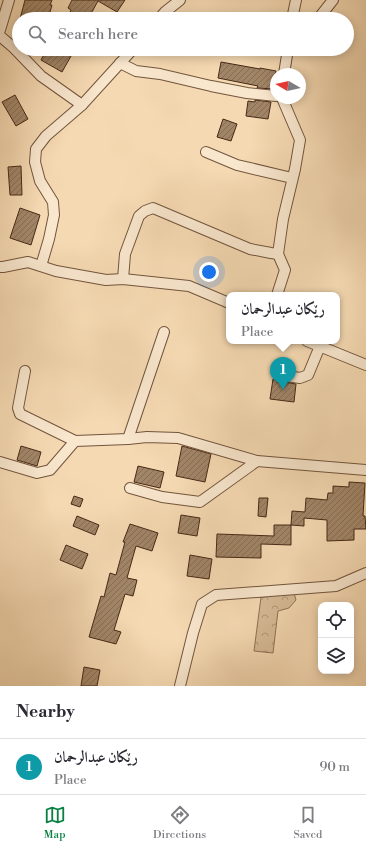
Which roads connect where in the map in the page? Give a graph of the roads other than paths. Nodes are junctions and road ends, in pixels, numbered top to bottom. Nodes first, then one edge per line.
1 (9, 0) edge
2 (180, 0) edge
3 (296, 0) edge
4 (333, 0) edge
5 (166, 12) edge
6 (293, 12) edge
7 (324, 12) edge
8 (0, 30) edge
9 (0, 36) edge
10 (12, 46) edge
11 (22, 56) edge
12 (126, 56) edge
13 (287, 56) edge
14 (120, 63) junction
15 (285, 68) edge
16 (270, 95) edge
17 (285, 104) edge
18 (82, 105) junction
19 (206, 152) dead end
20 (292, 178) junction
21 (278, 254) junction
22 (41, 266) junction
23 (0, 267) edge
24 (123, 279) junction
25 (278, 292) edge
26 (226, 302) edge
27 (164, 332) dead end
28 (315, 344) edge
29 (320, 346) junction
30 (366, 365) edge
31 (25, 371) dead end
32 (280, 375) dead end
33 (128, 439) junction
34 (75, 441) junction
35 (257, 461) junction
36 (0, 462) edge
37 (366, 470) edge
38 (130, 488) dead end
39 (366, 572) edge
40 (180, 686) edge

1 - 8 street
2 - 5 street
3 - 6 street
4 - 7 street
9 - 10 street
11 - 18 street
12 - 14 street
13 - 15 street
14 - 16 street
14 - 18 street
17 - 20 street
18 - 22 street
19 - 20 street
20 - 21 street
21 - 24 street
21 - 25 street
22 - 23 street
22 - 24 street
24 - 26 street
27 - 33 street
28 - 29 street
29 - 30 street
29 - 32 street
31 - 34 street
33 - 34 street
33 - 35 street
34 - 36 street
35 - 37 street
35 - 38 street
39 - 40 street

